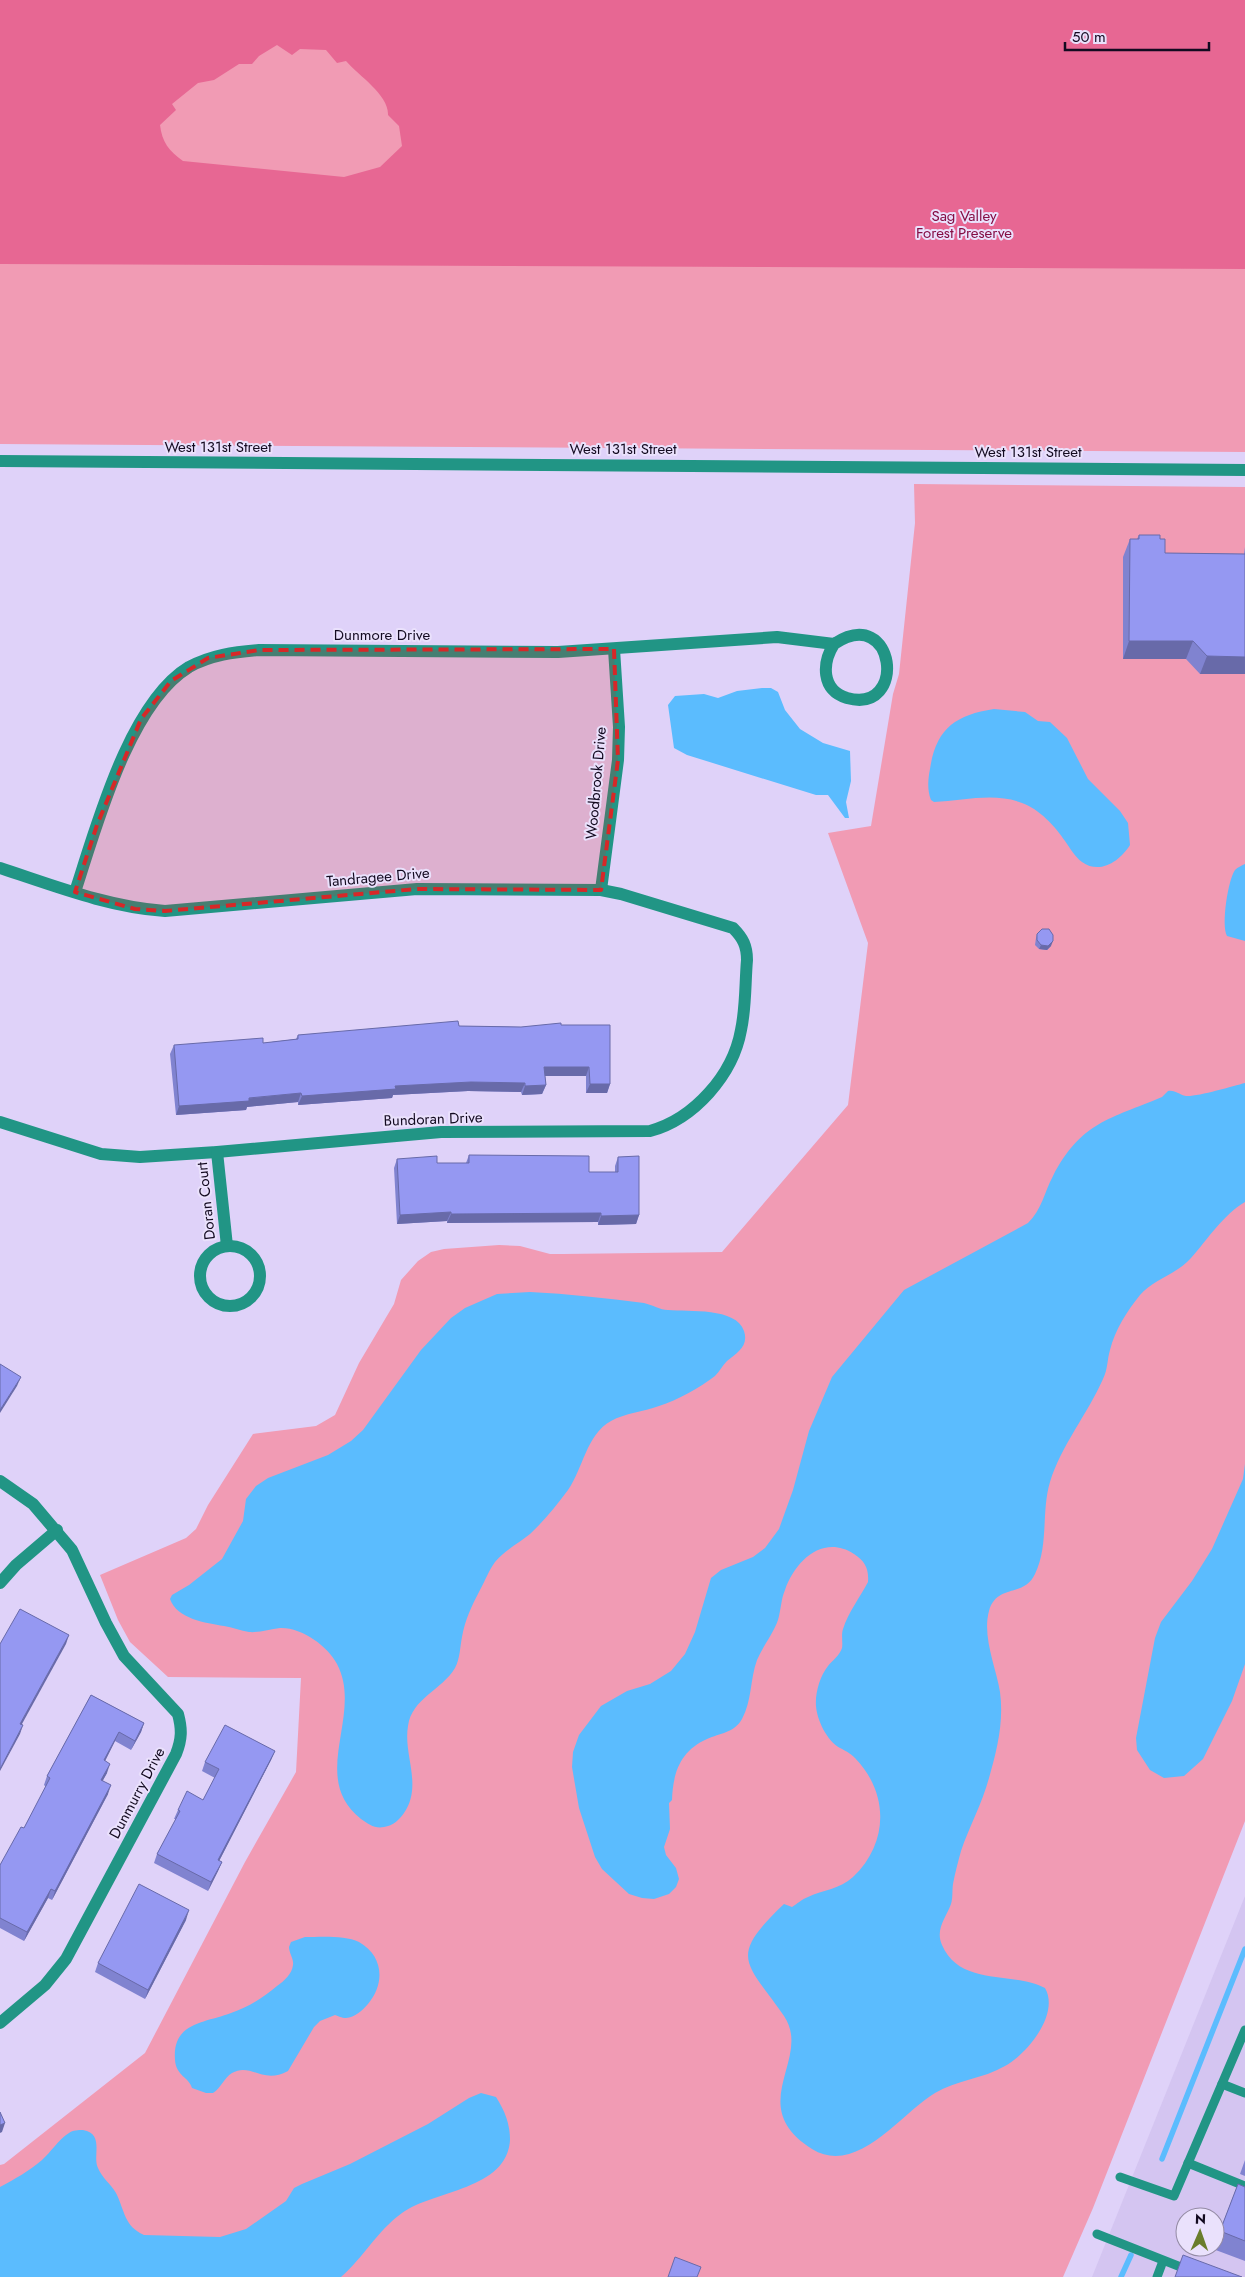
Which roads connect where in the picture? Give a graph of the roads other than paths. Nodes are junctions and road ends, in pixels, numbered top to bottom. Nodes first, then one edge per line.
1 (0, 461) edge
2 (1245, 470) edge
3 (834, 644) junction
4 (614, 649) junction
5 (0, 868) edge
6 (601, 890) junction
7 (75, 892) junction
8 (747, 950) joint
9 (0, 1122) edge
10 (217, 1152) junction
11 (226, 1246) junction
12 (0, 1481) edge
13 (56, 1530) junction
14 (0, 1583) edge
15 (0, 2023) edge
16 (1245, 2030) edge
17 (1222, 2084) junction
18 (1245, 2093) edge
19 (1188, 2164) junction
20 (1120, 2177) dead end
21 (1245, 2186) edge
22 (1097, 2234) dead end
23 (1163, 2261) junction
24 (1157, 2277) edge
25 (1206, 2277) edge

1 - 2 street, West 131st Street
3 - 3 street, Dunmore Drive
3 - 4 street, Dunmore Drive
4 - 6 street, Woodbrook Drive
4 - 7 street, Dunmore Drive
5 - 7 street, Tandragee Drive
6 - 7 street, Tandragee Drive
6 - 8 street, Tandragee Drive
8 - 10 street, Bundoran Drive
9 - 10 street, Bundoran Drive
10 - 11 street, Doran Court
11 - 11 street, Doran Court
12 - 13 street, Dunmurry Drive
13 - 14 street
13 - 15 street, Dunmurry Drive
16 - 17 lane
17 - 18 lane
17 - 19 lane
19 - 20 lane
19 - 21 lane
22 - 23 lane
23 - 24 lane
23 - 25 lane

